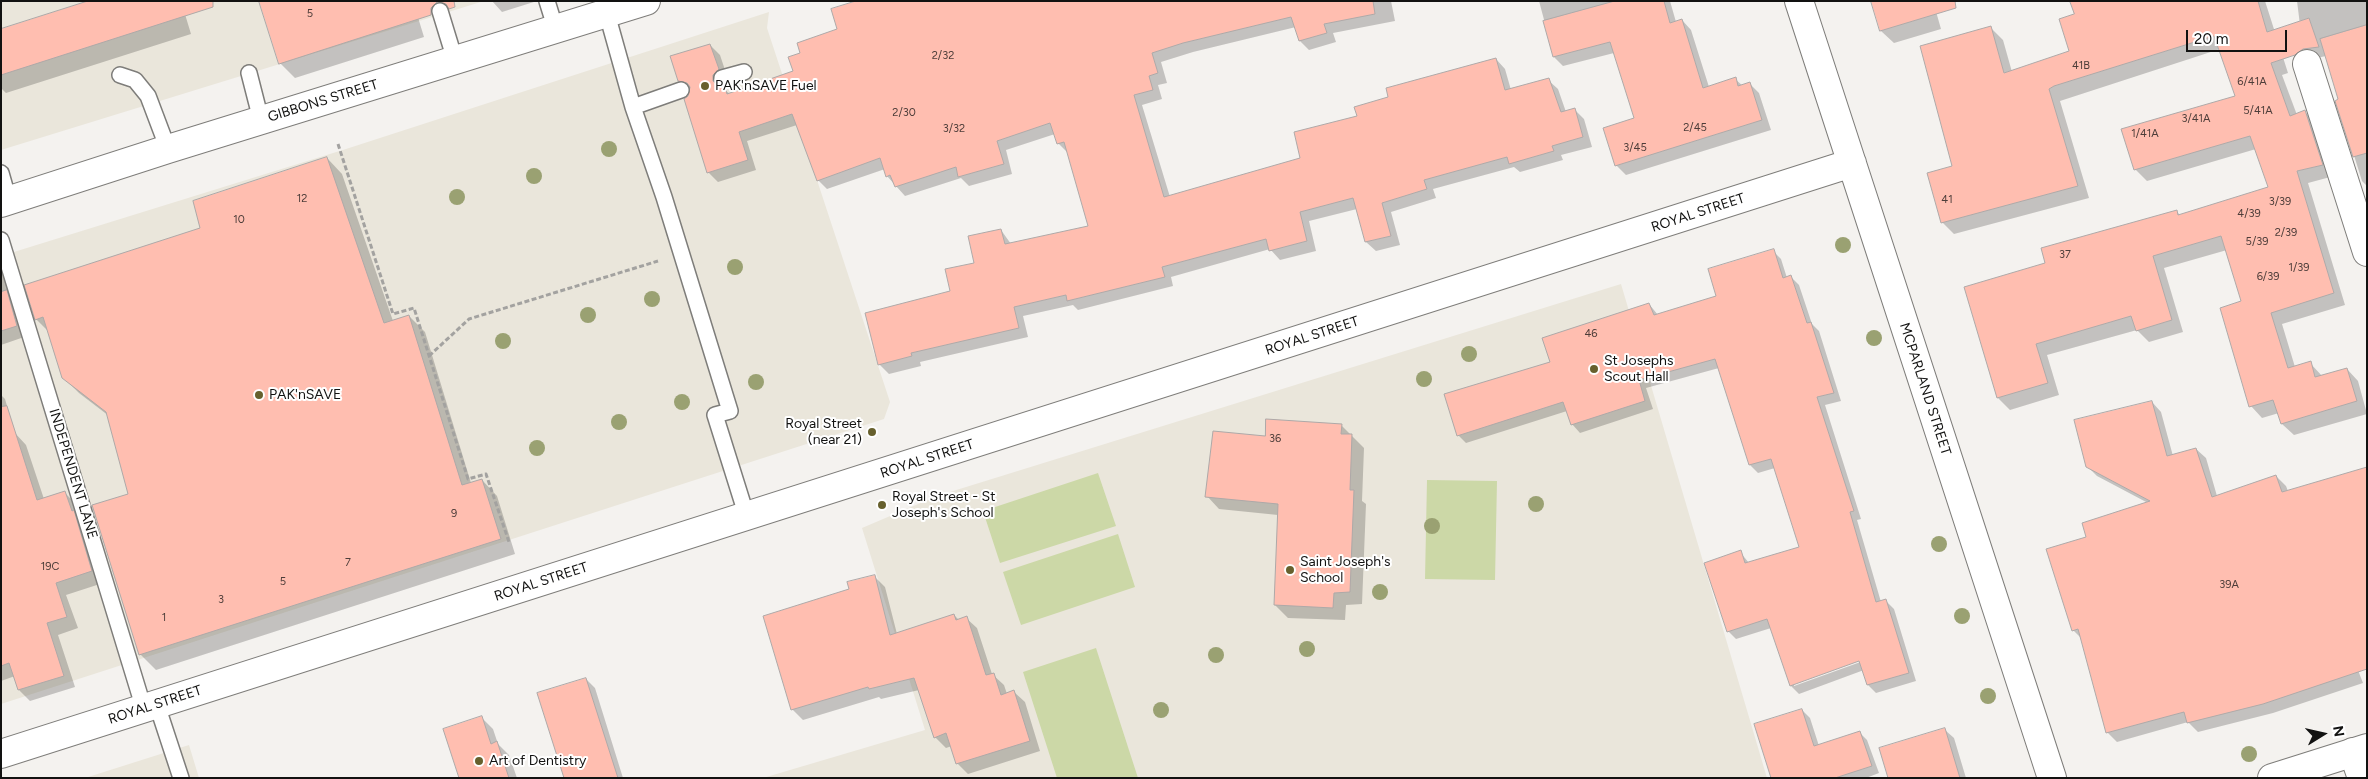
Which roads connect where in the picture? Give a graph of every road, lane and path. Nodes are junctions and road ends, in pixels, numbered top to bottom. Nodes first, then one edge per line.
1 (547, 1) edge
2 (646, 1) edge
3 (1799, 1) edge
4 (440, 10) dead end
5 (607, 14) junction
6 (556, 30) junction
7 (455, 60) junction
8 (2307, 64) dead end
9 (248, 72) dead end
10 (744, 72) dead end
11 (120, 75) dead end
12 (722, 78) dead end
13 (681, 90) dead end
14 (633, 107) junction
15 (261, 120) junction
16 (338, 144) dead end
17 (168, 149) junction
18 (1852, 163) junction
19 (1, 173) edge
20 (5, 202) edge
21 (1, 240) edge
22 (2367, 252) edge
23 (681, 254) junction
24 (429, 356) junction
25 (747, 516) junction
26 (509, 542) dead end
27 (151, 707) junction
28 (2360, 750) edge
29 (1, 754) edge
30 (180, 778) edge
31 (2052, 778) edge
32 (2272, 778) edge
33 (2362, 778) edge

1 - 6 lane
2 - 5 street, GIBBONS STREET
3 - 18 street, MCPARLAND STREET
4 - 7 lane
5 - 6 street, GIBBONS STREET
5 - 14 lane
6 - 7 street, GIBBONS STREET
7 - 15 street, GIBBONS STREET
8 - 22 street
9 - 15 lane
10 - 12 lane
11 - 17 lane
13 - 14 lane
14 - 23 lane
15 - 17 street, GIBBONS STREET
16 - 24 path
17 - 20 street, GIBBONS STREET
18 - 25 street, ROYAL STREET
18 - 31 street, MCPARLAND STREET
19 - 20 lane
21 - 27 lane, INDEPENDENT LANE
23 - 24 path
23 - 25 lane
24 - 26 path
25 - 27 street, ROYAL STREET
27 - 29 street, ROYAL STREET
27 - 30 lane, INDEPENDENT LANE
28 - 32 street
28 - 33 street

